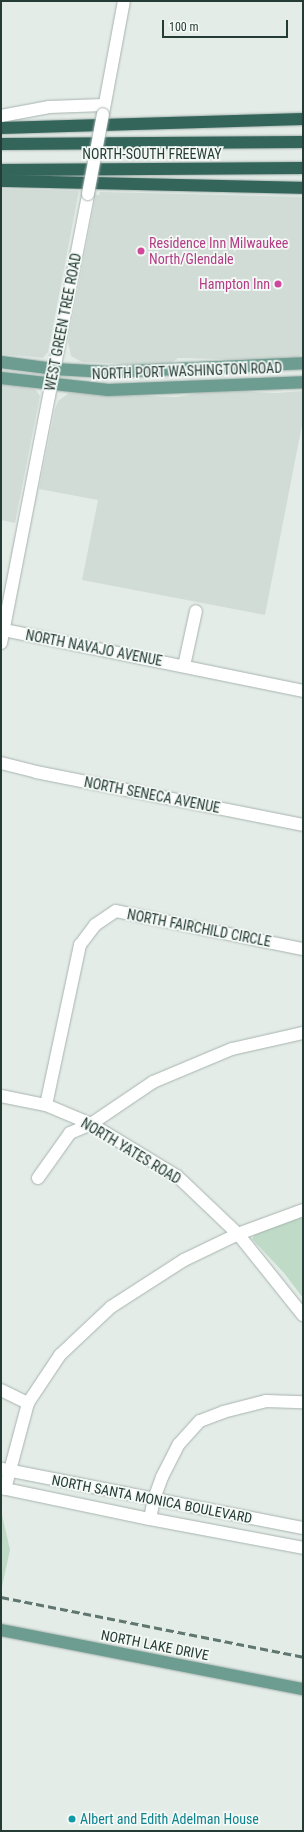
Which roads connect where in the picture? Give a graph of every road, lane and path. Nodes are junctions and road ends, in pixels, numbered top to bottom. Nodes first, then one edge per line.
1 (124, 1) edge
2 (104, 110) junction
3 (1, 116) edge
4 (303, 119) edge
5 (1, 128) edge
6 (303, 142) edge
7 (1, 144) edge
8 (303, 168) edge
9 (1, 170) edge
10 (1, 181) edge
11 (303, 188) edge
12 (1, 362) edge
13 (303, 363) edge
14 (54, 369) junction
15 (108, 372) junction
16 (1, 378) edge
17 (303, 382) edge
18 (50, 385) junction
19 (108, 390) junction
20 (196, 611) dead end
21 (4, 630) junction
22 (1, 643) edge
23 (184, 666) junction
24 (303, 691) edge
25 (1, 763) edge
26 (303, 825) edge
27 (303, 949) edge
28 (303, 1033) edge
29 (1, 1096) edge
30 (46, 1105) junction
31 (91, 1124) junction
32 (38, 1178) dead end
33 (303, 1210) edge
34 (238, 1234) junction
35 (303, 1315) edge
36 (1, 1390) edge
37 (303, 1402) edge
38 (28, 1403) junction
39 (5, 1469) edge
40 (3, 1488) edge
41 (154, 1499) junction
42 (150, 1519) junction
43 (264, 1521) junction
44 (303, 1528) edge
45 (260, 1540) junction
46 (303, 1548) edge
47 (1, 1630) edge
48 (303, 1690) edge

1 - 2 street, WEST GREEN TREE ROAD
2 - 3 street
2 - 14 street, WEST GREEN TREE ROAD, bridge
4 - 5 highway
6 - 7 highway, NORTH-SOUTH FREEWAY
8 - 9 highway, NORTH-SOUTH FREEWAY
10 - 11 highway
12 - 14 main road, NORTH PORT WASHINGTON ROAD
13 - 15 main road, NORTH PORT WASHINGTON ROAD
14 - 15 main road, NORTH PORT WASHINGTON ROAD
14 - 18 street, WEST GREEN TREE ROAD
15 - 19 main road
16 - 18 main road, NORTH PORT WASHINGTON ROAD
17 - 19 main road, NORTH PORT WASHINGTON ROAD
18 - 19 main road, NORTH PORT WASHINGTON ROAD
18 - 21 street, WEST GREEN TREE ROAD
20 - 23 street
21 - 22 street, WEST GREEN TREE ROAD
21 - 23 street, NORTH NAVAJO AVENUE
23 - 24 street, NORTH NAVAJO AVENUE
25 - 26 street, NORTH SENECA AVENUE
27 - 30 street, NORTH FAIRCHILD CIRCLE
28 - 31 street
29 - 30 street, NORTH YATES ROAD
30 - 31 street, NORTH YATES ROAD
31 - 32 street
31 - 34 street, NORTH YATES ROAD
33 - 34 street
34 - 35 street, NORTH YATES ROAD
34 - 38 street
36 - 38 street
37 - 41 street
38 - 39 street
39 - 40 street
39 - 41 street, NORTH SANTA MONICA BOULEVARD
40 - 42 street, NORTH SANTA MONICA BOULEVARD
41 - 42 street
41 - 43 street, NORTH SANTA MONICA BOULEVARD
42 - 45 street, NORTH SANTA MONICA BOULEVARD
43 - 44 street, NORTH SANTA MONICA BOULEVARD
43 - 45 street
45 - 46 street, NORTH SANTA MONICA BOULEVARD
47 - 48 main road, NORTH LAKE DRIVE

